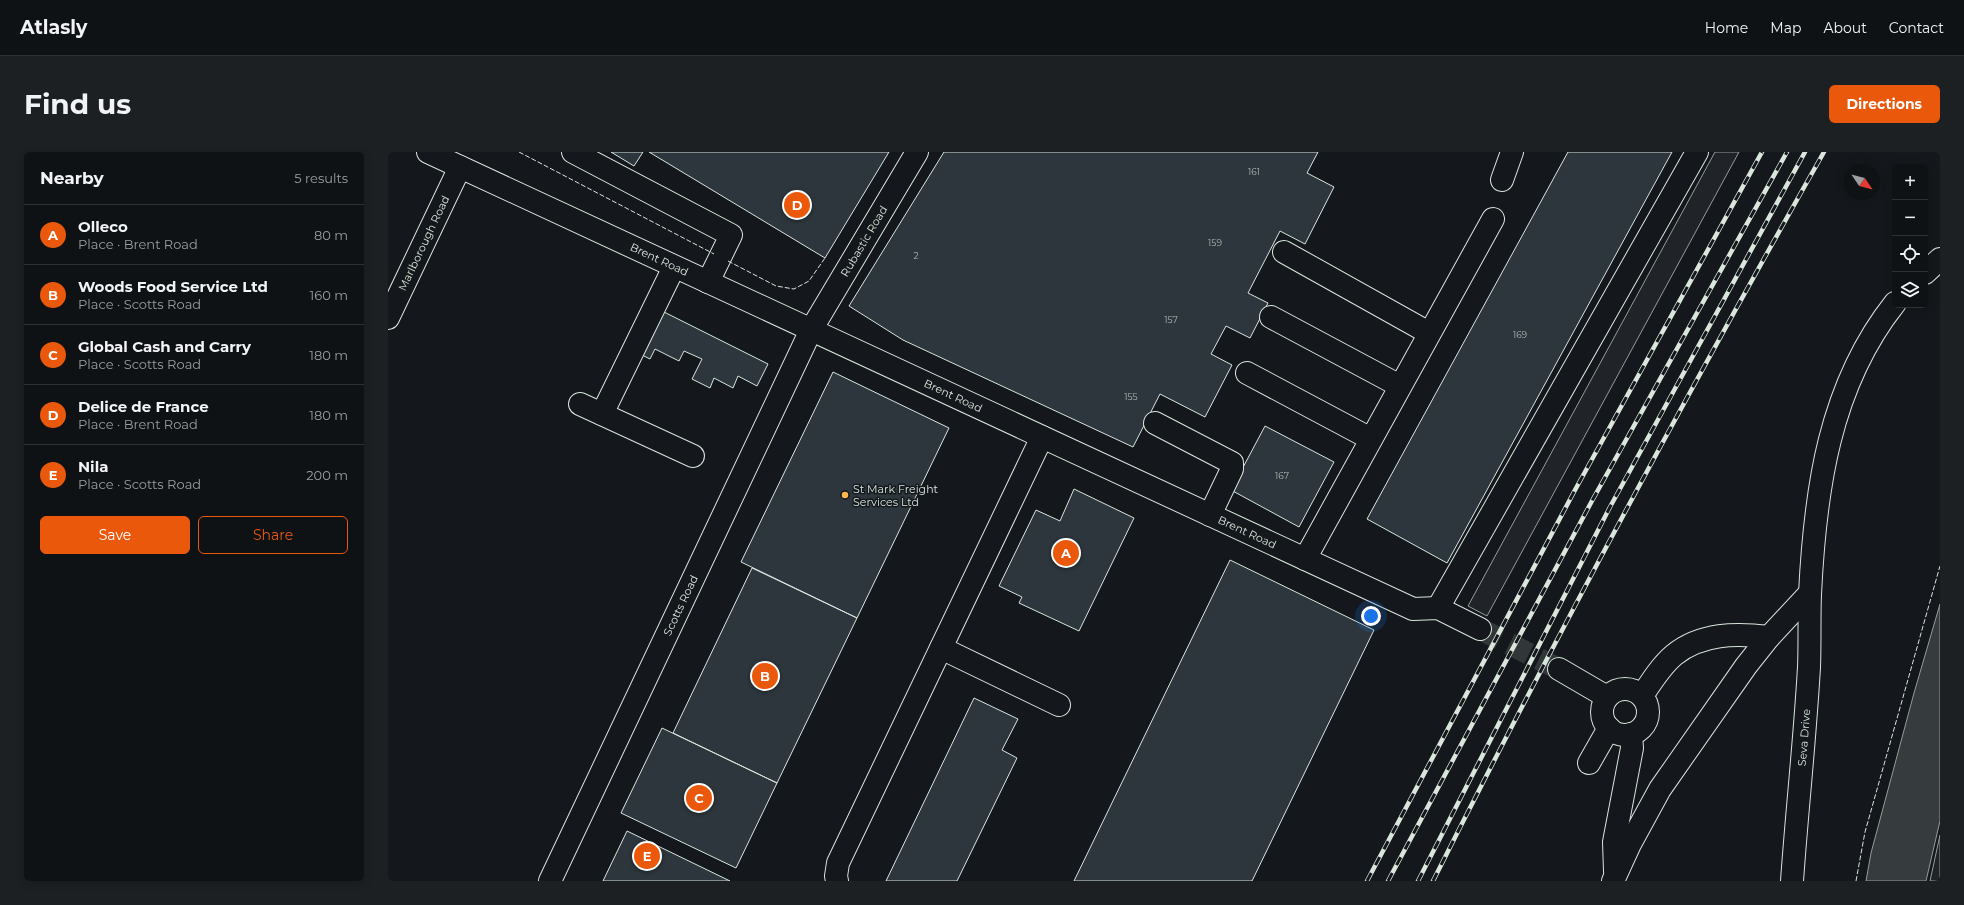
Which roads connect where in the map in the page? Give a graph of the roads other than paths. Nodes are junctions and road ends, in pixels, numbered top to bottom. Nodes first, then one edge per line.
1 (428, 152) edge
2 (573, 152) edge
3 (917, 152) edge
4 (1512, 152) edge
5 (1697, 152) edge
6 (460, 167) junction
7 (1502, 180) dead end
8 (1493, 218) dead end
9 (1284, 252) dead end
10 (1940, 260) edge
11 (674, 267) junction
12 (1926, 272) edge
13 (708, 282) junction
14 (1892, 307) edge
15 (1271, 317) dead end
16 (388, 318) edge
17 (812, 330) junction
18 (1429, 333) junction
19 (1247, 373) dead end
20 (1400, 386) junction
21 (580, 404) dead end
22 (602, 414) junction
23 (1155, 423) dead end
24 (1042, 437) junction
25 (1371, 439) junction
26 (693, 456) dead end
27 (1210, 515) junction
28 (1305, 559) junction
29 (1810, 593) junction
30 (1438, 608) junction
31 (1480, 629) tunnel mouth
32 (1769, 637) junction
33 (941, 648) junction
34 (1559, 669) tunnel mouth
35 (1642, 696) junction
36 (1607, 697) junction
37 (1059, 705) dead end
38 (1609, 728) junction
39 (1631, 734) junction
40 (1589, 763) dead end
41 (1614, 879) edge
42 (550, 881) edge
43 (837, 881) edge
44 (1792, 881) edge

1 - 6 street, Brent Road
2 - 13 street
3 - 17 street, Rubastic Road
4 - 7 street
5 - 30 street
6 - 11 street, Brent Road
6 - 16 street, Marlborough Road
8 - 18 street
9 - 18 street
10 - 12 street
11 - 13 street, Brent Road
11 - 22 street
13 - 17 street, Brent Road
14 - 29 street, Seva Drive
15 - 20 street
17 - 24 street, Brent Road
17 - 42 street, Scotts Road
18 - 20 street
19 - 25 street
20 - 25 street
21 - 22 street
22 - 26 street
23 - 27 street
24 - 27 street, Brent Road
24 - 33 street
25 - 28 street
27 - 28 street, Brent Road
28 - 30 street, Brent Road
29 - 32 street
29 - 44 street, Seva Drive
30 - 31 street, Brent Road
32 - 35 street
32 - 41 street
33 - 37 street
33 - 43 street
34 - 36 street
35 - 36 street
35 - 39 street
36 - 38 street
38 - 39 street
38 - 40 street
39 - 41 street

